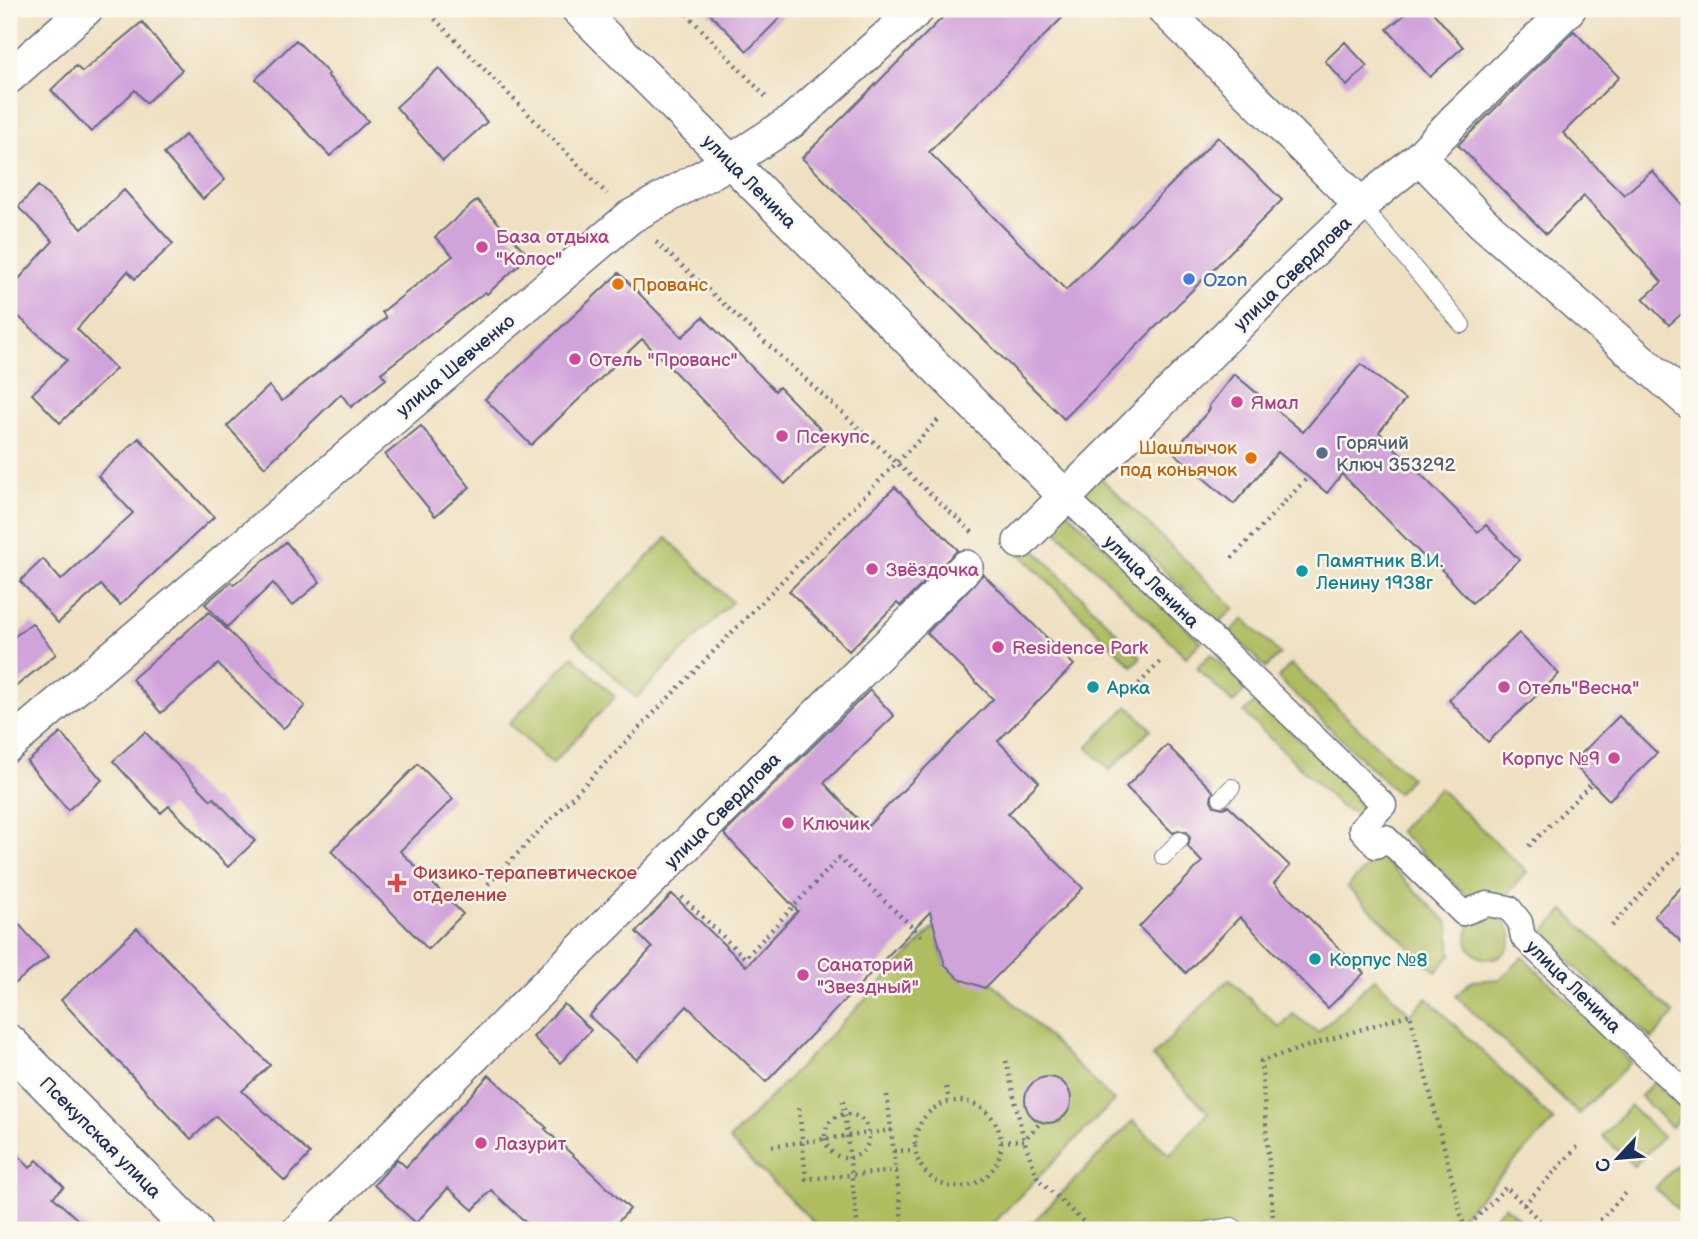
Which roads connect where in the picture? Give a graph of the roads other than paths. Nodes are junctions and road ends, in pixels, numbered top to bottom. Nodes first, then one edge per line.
1 (86, 9) edge
2 (578, 9) edge
3 (918, 9) edge
4 (1164, 9) edge
5 (1569, 9) edge
6 (9, 77) edge
7 (1420, 158) junction
8 (731, 161) junction
9 (1361, 205) junction
10 (1462, 325) dead end
11 (1689, 402) edge
12 (1065, 496) junction
13 (1020, 542) dead end
14 (972, 552) road end
15 (9, 745) edge
16 (1180, 840) dead end
17 (1163, 857) dead end
18 (9, 1045) edge
19 (1689, 1097) edge
20 (193, 1230) edge
21 (299, 1230) edge
22 (1208, 1230) edge
23 (1238, 1230) edge

1 - 6 street
2 - 8 street, улица Ленина
3 - 8 street, улица Шевченко
4 - 9 street
5 - 7 street, улица Свердлова
7 - 9 street, улица Свердлова
7 - 11 street
8 - 12 street, улица Ленина
8 - 15 street, улица Шевченко
9 - 10 lane
9 - 12 street, улица Свердлова
12 - 13 street, улица Свердлова
12 - 19 street, улица Ленина
14 - 21 street, улица Свердлова
16 - 17 lane
18 - 20 street, Псекупская улица
22 - 23 lane

